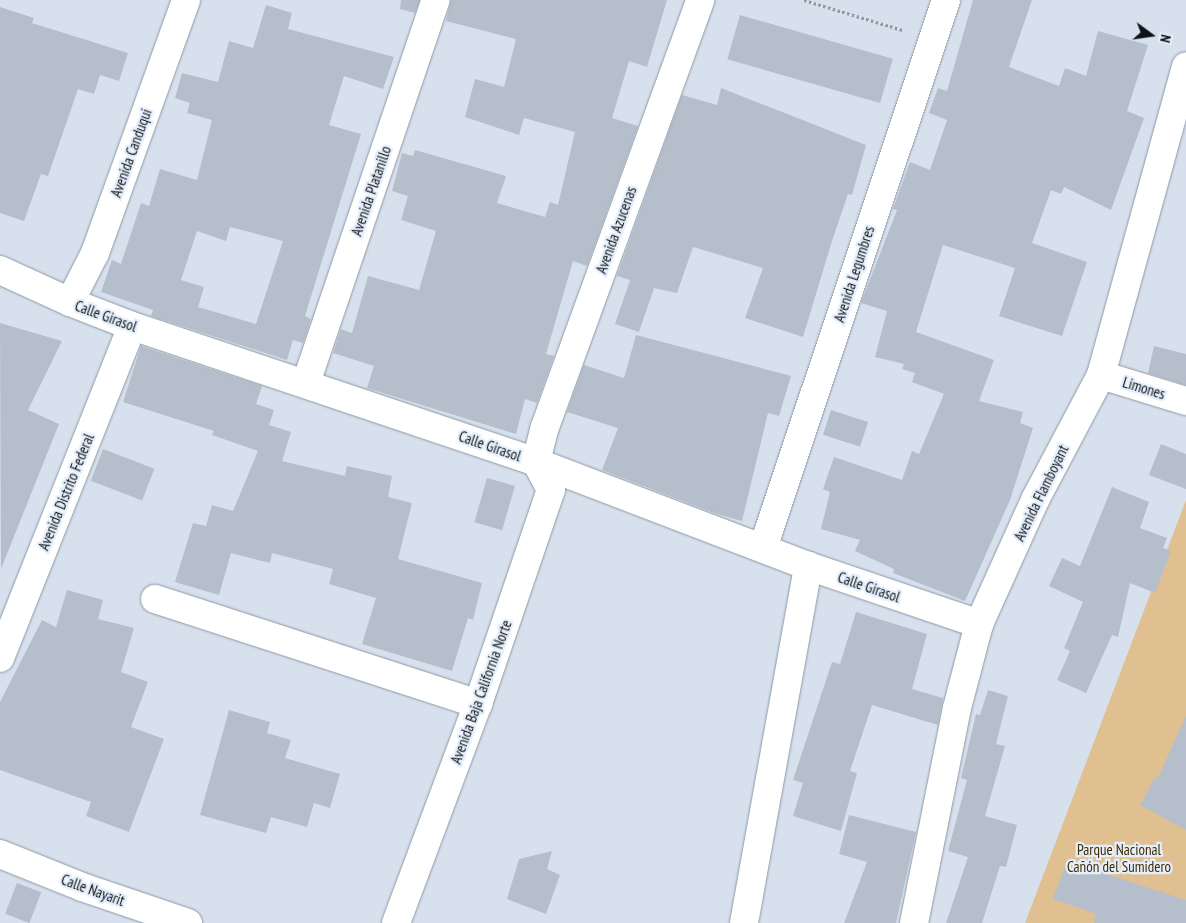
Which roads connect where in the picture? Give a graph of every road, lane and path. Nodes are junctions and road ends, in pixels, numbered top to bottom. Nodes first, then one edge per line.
1 (186, 0) edge
2 (436, 0) edge
3 (700, 0) edge
4 (804, 0) edge
5 (946, 0) edge
6 (932, 39) junction
7 (1186, 67) edge
8 (0, 270) edge
9 (70, 302) junction
10 (132, 326) junction
11 (1101, 375) junction
12 (306, 383) junction
13 (1186, 401) edge
14 (536, 462) junction
15 (763, 548) junction
16 (808, 566) junction
17 (155, 599) dead end
18 (979, 624) junction
19 (0, 658) edge
20 (478, 704) junction
21 (0, 854) edge
22 (188, 923) edge
23 (396, 923) edge
24 (744, 923) edge
25 (914, 923) edge

1 - 9 street, Avenida Canduqui
2 - 12 street, Avenida Platanillo
3 - 14 street, Avenida Azucenas
4 - 6 path
5 - 6 street, Avenida Legumbres
6 - 15 street, Avenida Legumbres
7 - 11 street, Avenida Flamboyant
8 - 9 street, Calle Girasol
9 - 10 street, Calle Girasol
10 - 12 street, Calle Girasol
10 - 19 street, Avenida Distrito Federal
11 - 13 street, Limones
11 - 18 street, Avenida Flamboyant
12 - 14 street, Calle Girasol
14 - 15 street, Calle Girasol
14 - 20 street, Avenida Baja California Norte
15 - 16 street, Calle Girasol
16 - 18 street, Calle Girasol
16 - 24 street
17 - 20 street
18 - 25 street, Avenida Flamboyant
20 - 23 street, Avenida Baja California Norte
21 - 22 street, Calle Nayarit

